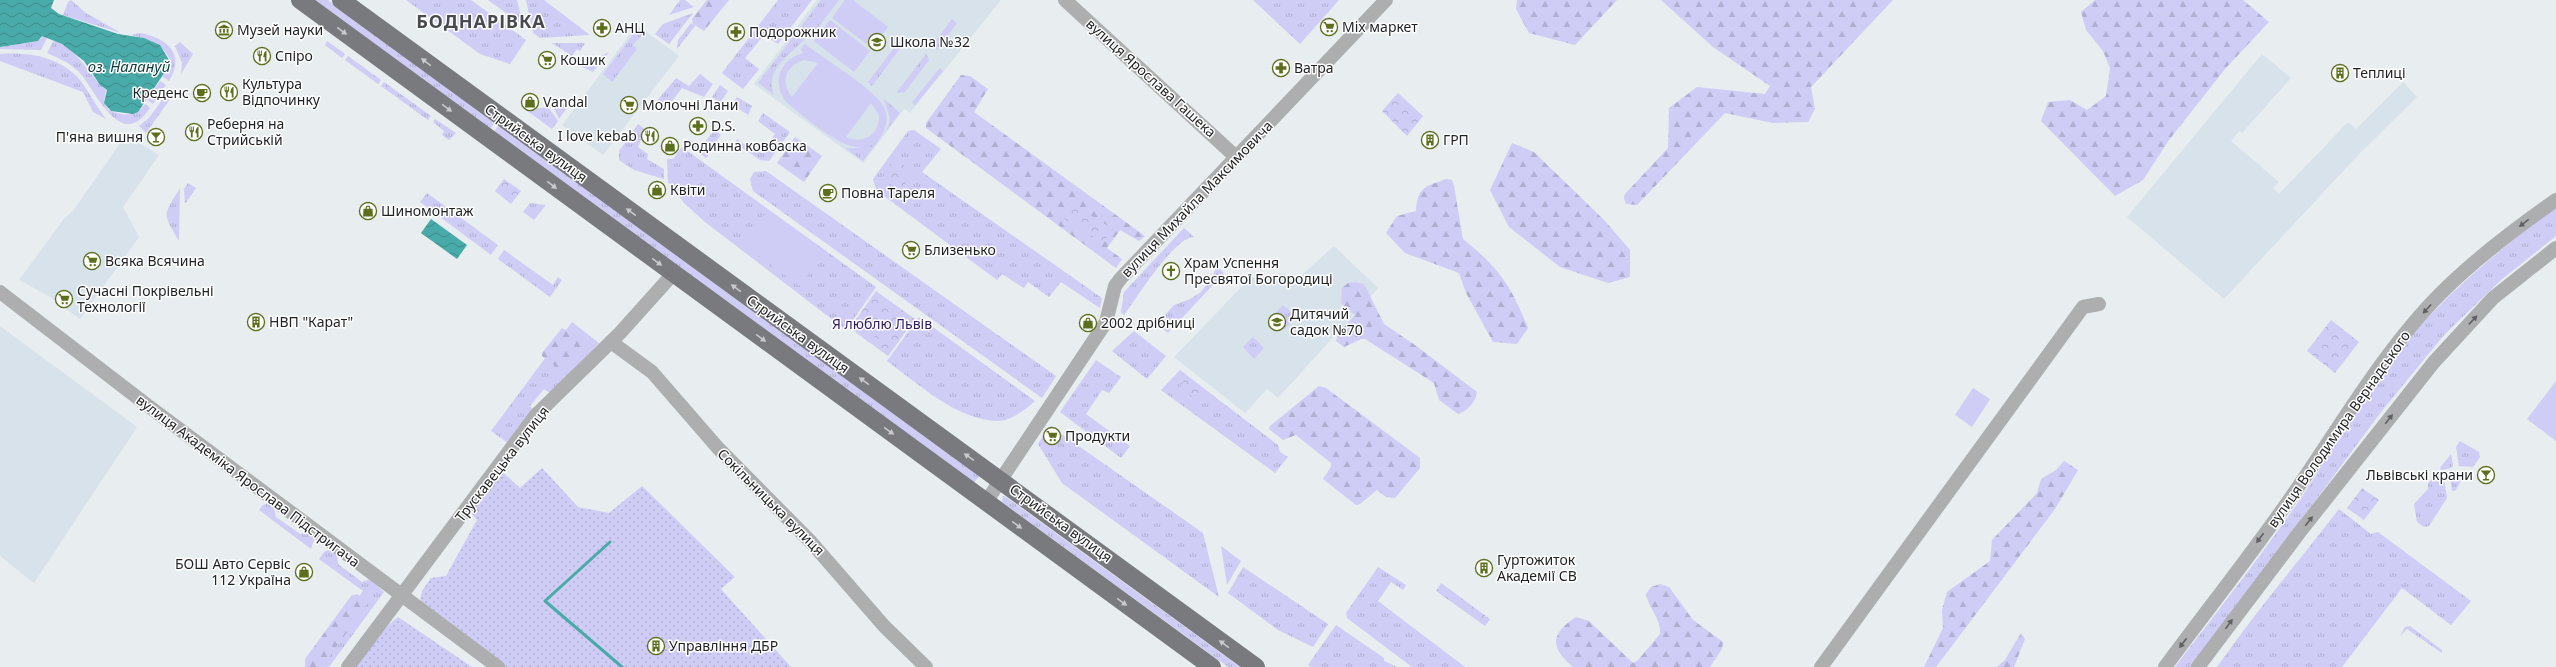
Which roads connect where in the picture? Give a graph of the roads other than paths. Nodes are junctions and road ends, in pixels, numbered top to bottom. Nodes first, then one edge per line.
1 (300, 0) edge
2 (341, 0) edge
3 (1065, 0) edge
4 (1386, 0) edge
5 (1236, 157) junction
6 (2556, 200) edge
7 (2556, 248) edge
8 (673, 274) junction
9 (0, 292) edge
10 (2099, 304) dead end
11 (611, 342) junction
12 (1001, 479) junction
13 (986, 502) junction
14 (403, 596) junction
15 (348, 667) edge
16 (498, 667) edge
17 (926, 667) edge
18 (1212, 667) edge
19 (1256, 667) edge
20 (1822, 667) edge
21 (2165, 667) edge
22 (2198, 667) edge

1 -> 8 main road, Стрийська вулиця
12 -> 2 main road, Стрийська вулиця
3 - 5 street, вулиця Ярослава Гашека
4 - 5 street, вулиця Михайла Максимовича
5 - 12 street, вулиця Михайла Максимовича
6 -> 21 street, вулиця Володимира Вернадського
22 -> 7 street, вулиця Володимира Вернадського
8 - 11 street, Трускавецька вулиця
8 -> 13 main road, Стрийська вулиця
9 - 14 street, вулиця Академіка Ярослава Підстригача
10 - 20 street
11 - 14 street, Трускавецька вулиця
11 - 17 street, Сокільницька вулиця
12 - 13 street, вулиця Михайла Максимовича
19 -> 12 main road, Стрийська вулиця
13 -> 18 main road, Стрийська вулиця
14 - 15 street, Трускавецька вулиця
14 - 16 street, вулиця Академіка Ярослава Підстригача

